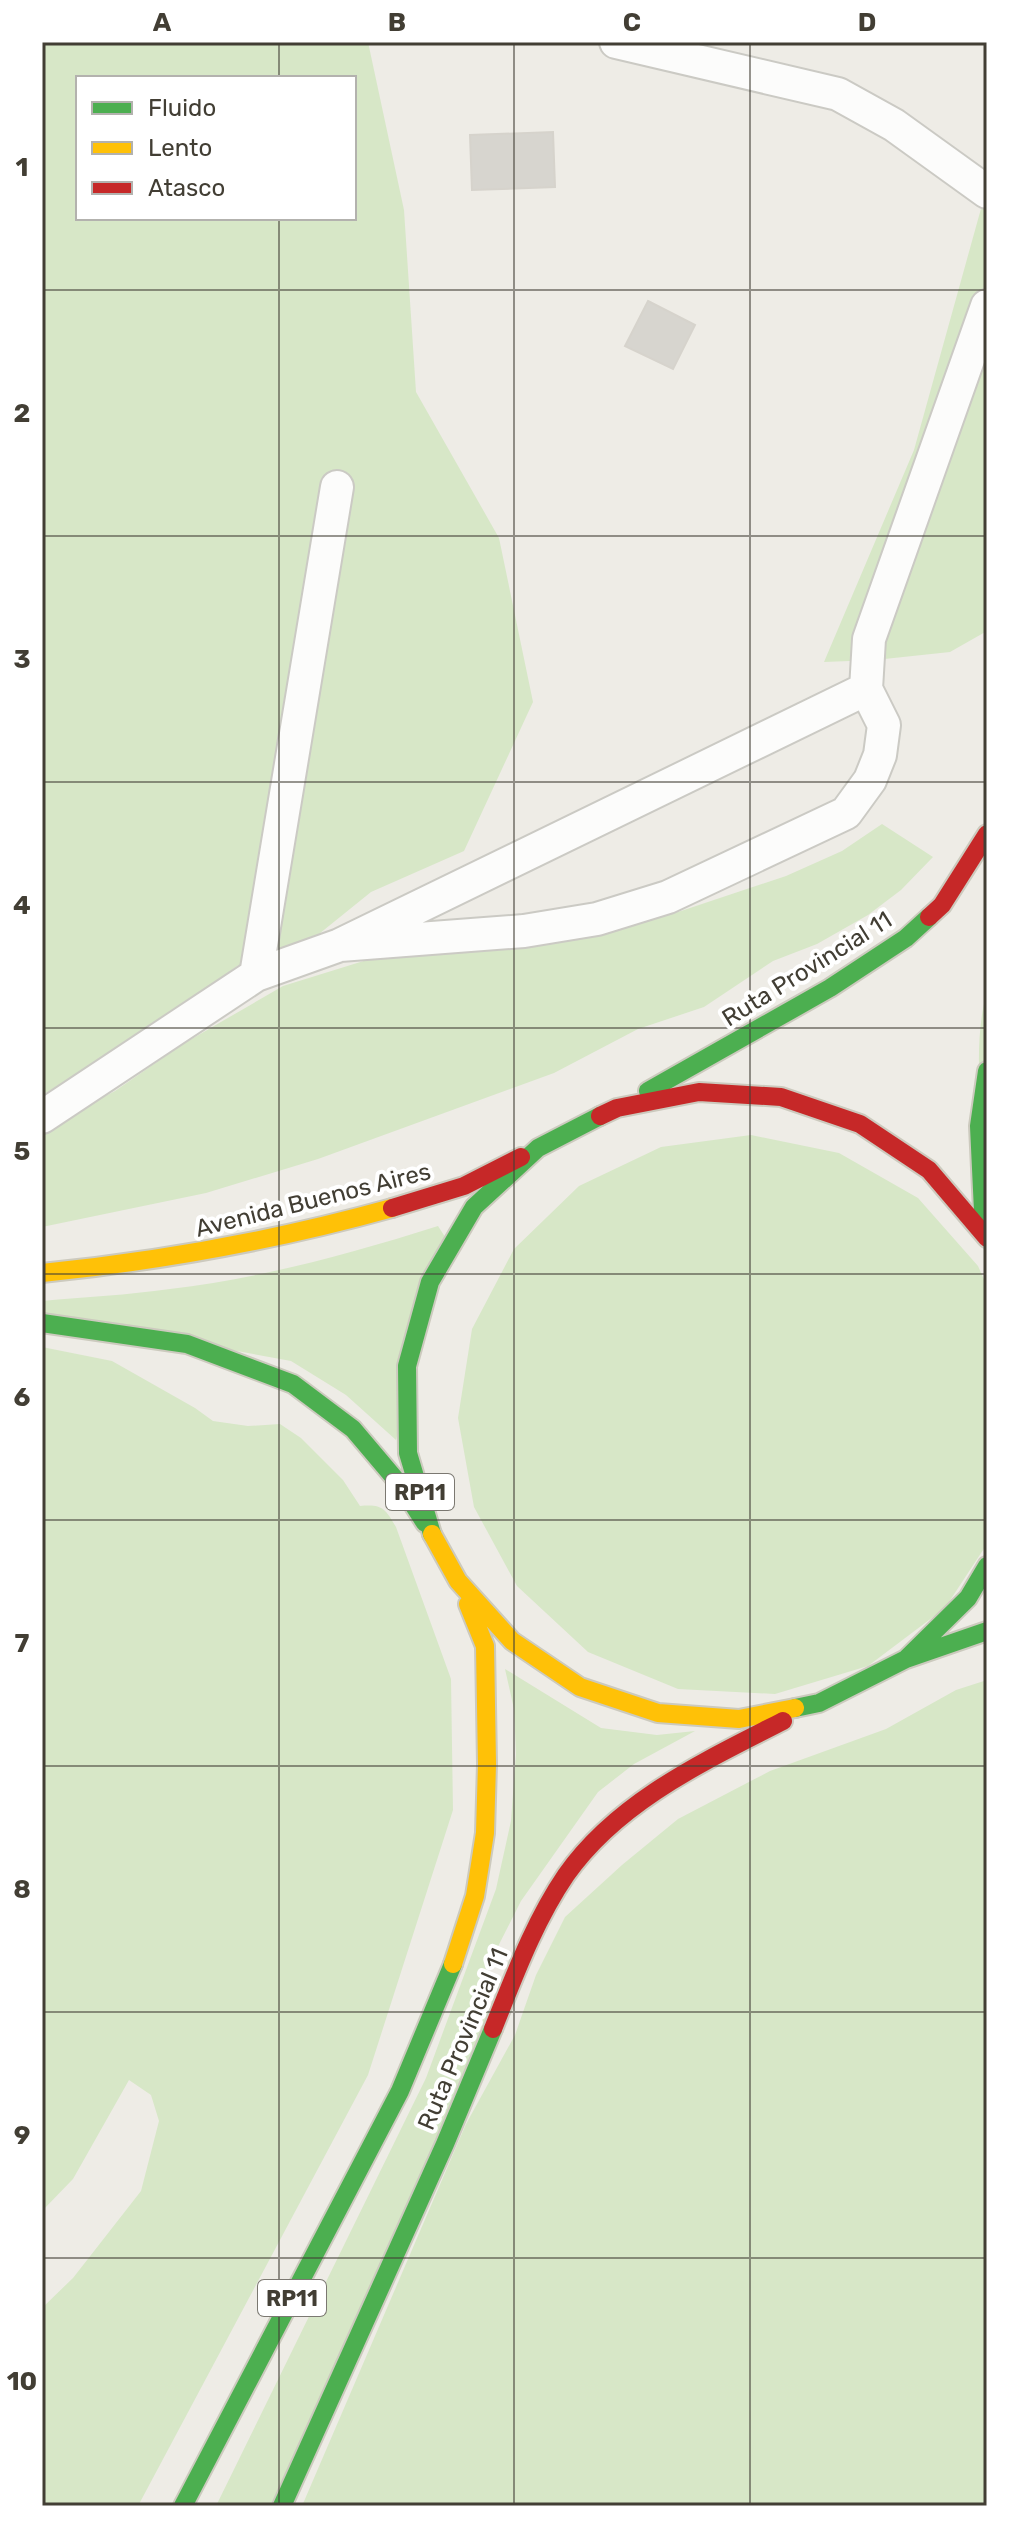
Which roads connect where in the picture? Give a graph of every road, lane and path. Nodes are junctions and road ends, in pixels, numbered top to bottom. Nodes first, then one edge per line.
1 (616, 42) edge
2 (987, 192) edge
3 (987, 306) edge
4 (337, 487) dead end
5 (866, 689) junction
6 (987, 834) edge
7 (340, 945) junction
8 (256, 975) junction
9 (987, 1071) edge
10 (617, 1108) junction
11 (42, 1117) edge
12 (538, 1148) junction
13 (985, 1235) edge
14 (42, 1273) edge
15 (42, 1323) edge
16 (433, 1536) junction
17 (987, 1566) edge
18 (458, 1581) junction
19 (987, 1631) edge
20 (906, 1659) junction
21 (819, 1703) junction
22 (183, 2506) edge
23 (282, 2506) edge

1 - 2 street
3 - 5 street
4 - 8 street
5 - 7 street
5 - 7 street
6 - 10 main road, Ruta Provincial 11 / RP11
7 - 8 street
8 - 11 street
9 - 13 main road, RP11
10 - 12 main road, RP11
10 - 13 main road, RP11
12 - 14 main road, Avenida Buenos Aires
12 - 16 main road, RP11
15 - 16 main road
16 - 18 main road, RP11
17 - 20 main road, RP11
18 - 21 main road, RP11
18 - 22 main road, Ruta Provincial 11 / RP11
19 - 20 main road
20 - 21 main road, RP11
21 - 23 main road, Ruta Provincial 11 / RP11

